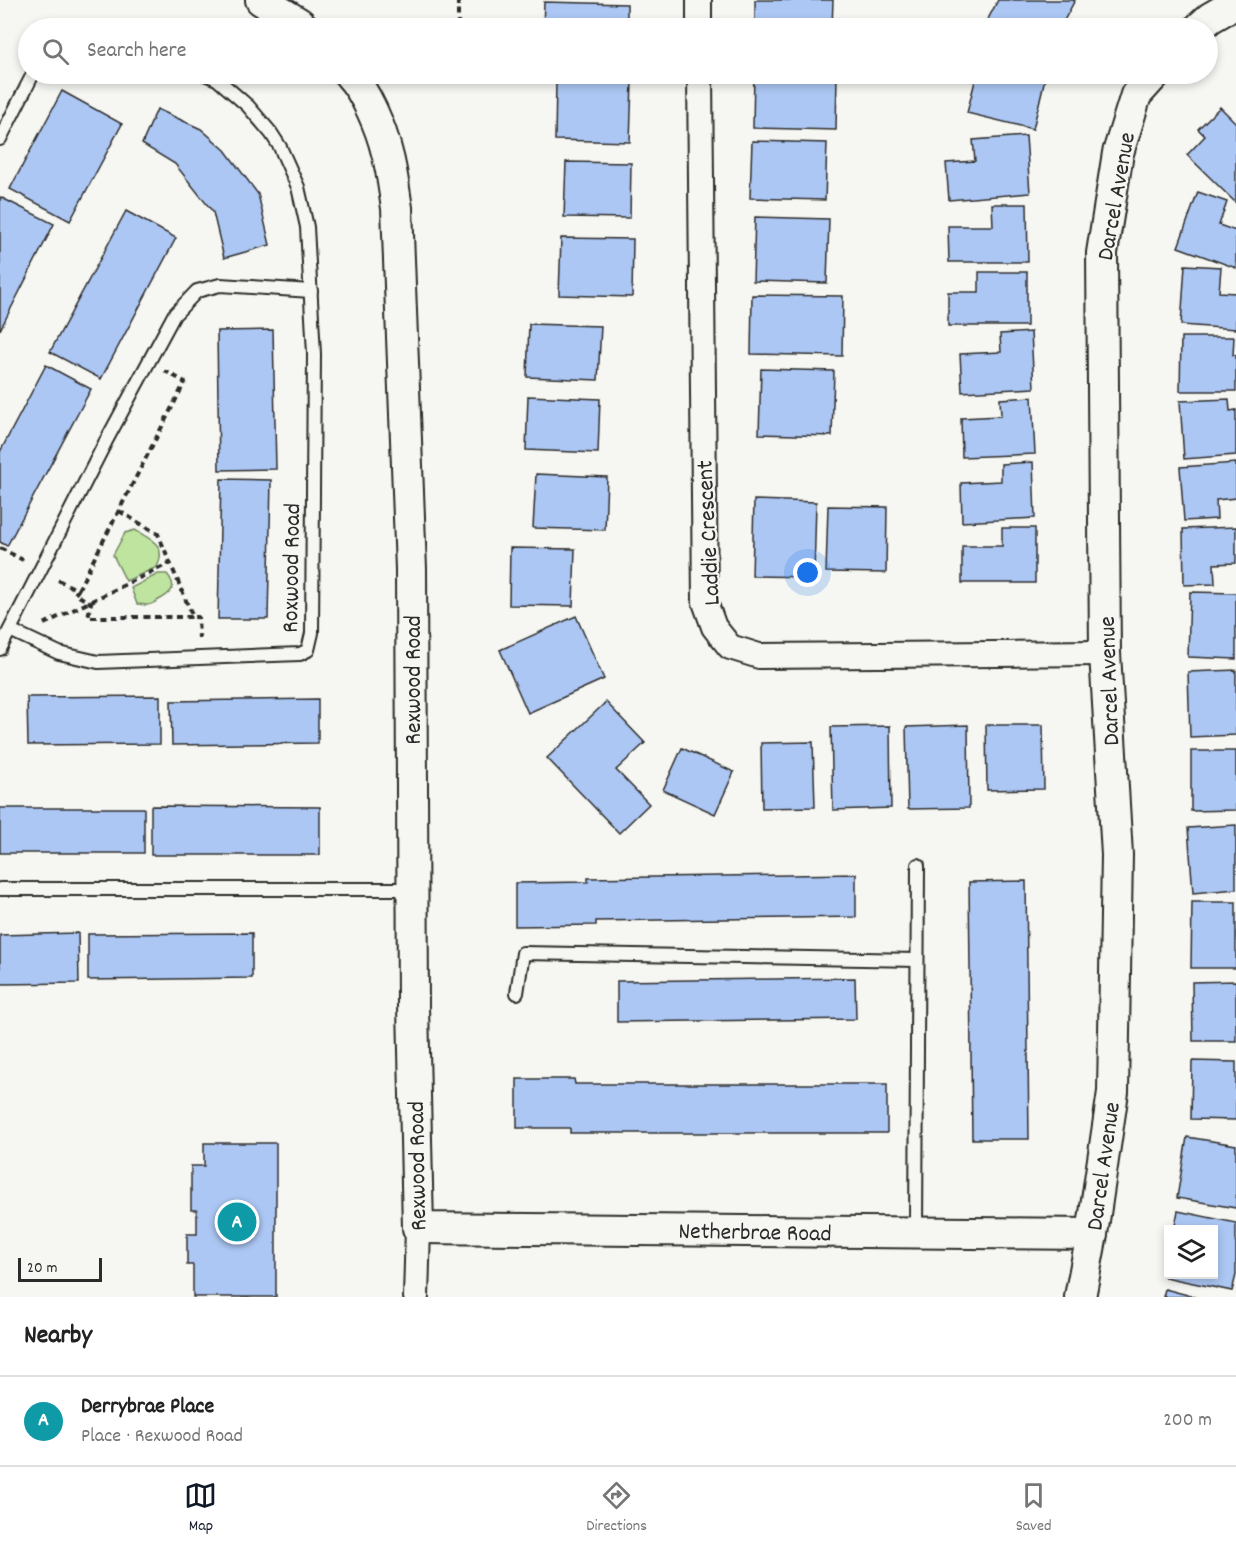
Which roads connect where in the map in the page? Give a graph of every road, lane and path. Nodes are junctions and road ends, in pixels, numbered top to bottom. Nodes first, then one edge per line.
1 (261, 0) edge
2 (458, 0) edge
3 (699, 0) edge
4 (1236, 3) edge
5 (291, 18) edge
6 (458, 18) edge
7 (699, 18) edge
8 (1210, 18) edge
9 (28, 84) edge
10 (223, 84) edge
11 (358, 84) edge
12 (700, 84) edge
13 (1146, 84) edge
14 (0, 139) edge
15 (311, 291) junction
16 (149, 363) junction
17 (119, 511) junction
18 (0, 548) edge
19 (170, 563) junction
20 (41, 569) junction
21 (78, 590) junction
22 (90, 603) junction
23 (193, 617) junction
24 (16, 633) junction
25 (0, 649) edge
26 (1105, 653) junction
27 (200, 657) junction
28 (918, 865) dead end
29 (0, 889) edge
30 (412, 889) junction
31 (917, 960) junction
32 (517, 993) dead end
33 (418, 1228) junction
34 (916, 1232) junction
35 (1092, 1234) junction
36 (416, 1297) edge
37 (1080, 1297) edge

1 - 5 street
2 - 6 path
3 - 7 street
4 - 8 street
9 - 14 lane
10 - 15 lane, Roxwood Road
11 - 30 street, Rexwood Road
12 - 26 street, Laddie Crescent
13 - 26 street, Darcel Avenue
15 - 16 lane
15 - 27 lane, Roxwood Road
16 - 17 path
16 - 20 lane
17 - 19 path
17 - 21 path
18 - 20 path
19 - 22 path
19 - 23 path
20 - 21 path
20 - 24 lane
21 - 22 path
22 - 23 path
22 - 24 path
23 - 27 path
24 - 25 lane
24 - 27 lane, Roxwood Road
26 - 35 street, Darcel Avenue
28 - 31 lane
29 - 30 lane
30 - 33 street, Rexwood Road
31 - 32 lane
31 - 34 lane
33 - 34 street, Netherbrae Road
33 - 36 street, Rexwood Road
34 - 35 street, Netherbrae Road
35 - 37 street, Darcel Avenue

